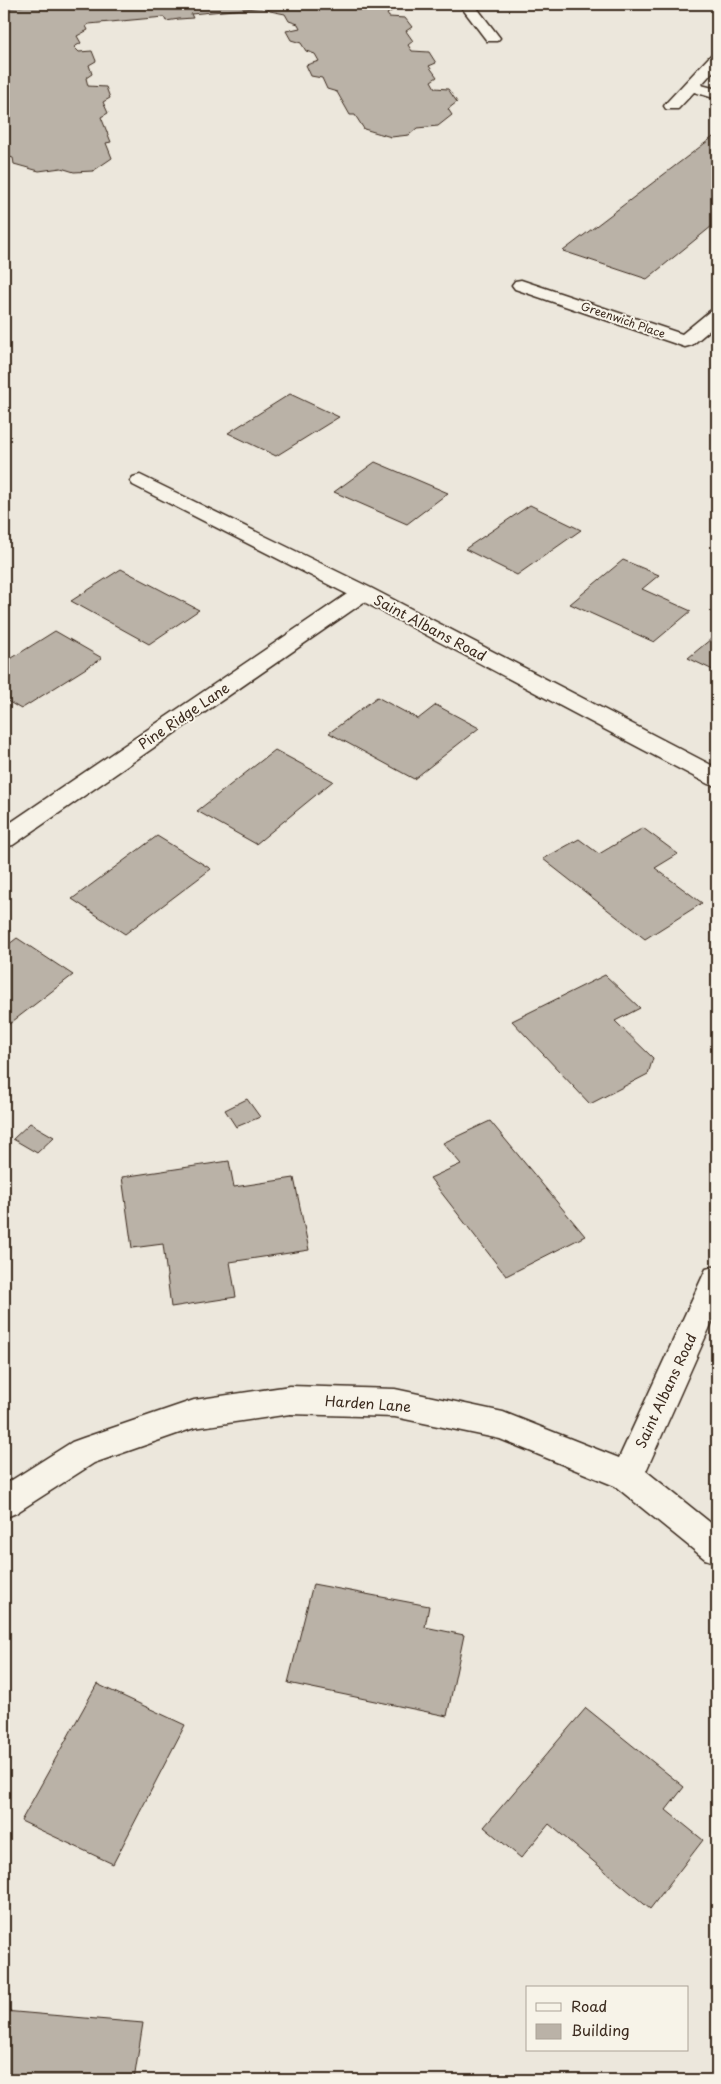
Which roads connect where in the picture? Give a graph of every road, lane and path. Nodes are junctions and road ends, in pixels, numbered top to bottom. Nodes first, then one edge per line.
1 (466, 4) edge
2 (492, 38) dead end
3 (717, 58) edge
4 (692, 87) junction
5 (717, 94) edge
6 (672, 106) dead end
7 (521, 285) dead end
8 (717, 315) edge
9 (140, 481) dead end
10 (363, 593) junction
11 (717, 778) edge
12 (4, 839) edge
13 (717, 1278) edge
14 (626, 1476) junction
15 (4, 1503) edge
16 (717, 1548) edge

1 - 2 street
3 - 4 street
4 - 5 street
4 - 6 street
7 - 8 street, Greenwich Place
9 - 10 street, Saint Albans Road
10 - 11 street, Saint Albans Road
10 - 12 street, Pine Ridge Lane
13 - 14 street, Saint Albans Road
14 - 15 street, Harden Lane
14 - 16 street, Harden Lane

